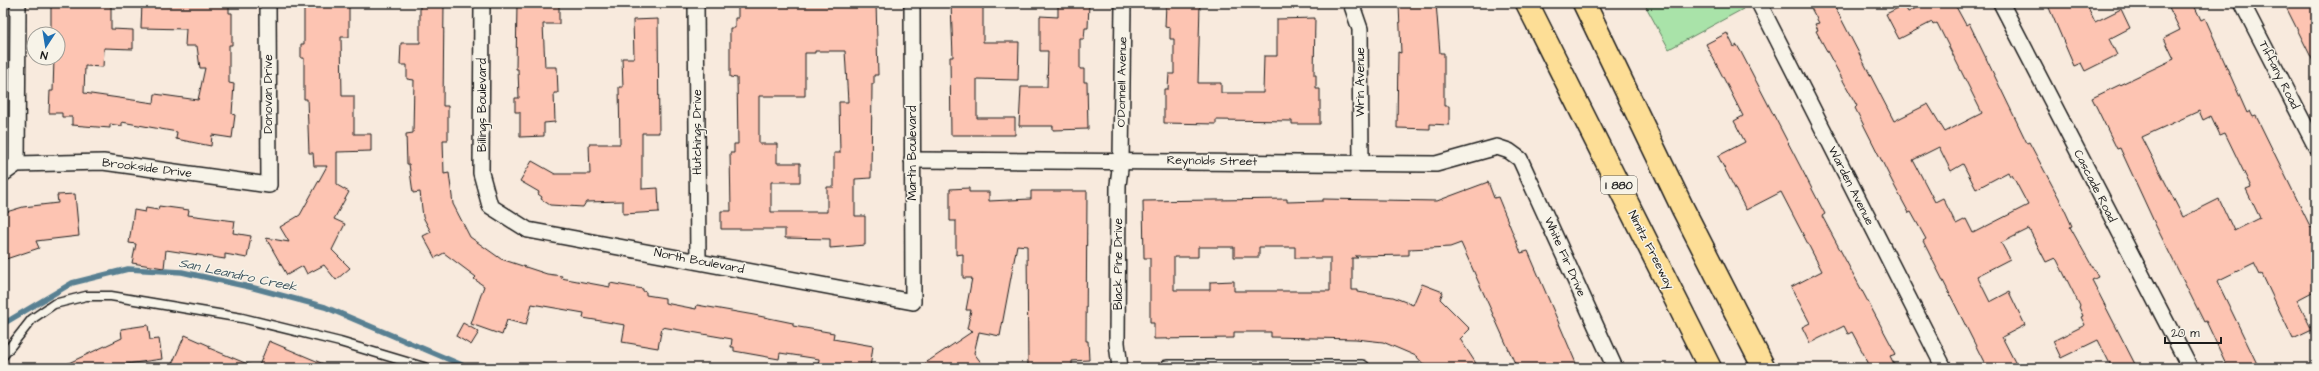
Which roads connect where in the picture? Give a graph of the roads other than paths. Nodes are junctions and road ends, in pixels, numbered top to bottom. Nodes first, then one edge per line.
1 (18, 3) edge
2 (268, 3) edge
3 (482, 3) edge
4 (696, 3) edge
5 (912, 3) edge
6 (1123, 3) edge
7 (1352, 3) edge
8 (1527, 3) edge
9 (1584, 3) edge
10 (1759, 3) edge
11 (2001, 3) edge
12 (2242, 3) edge
13 (2316, 147) edge
14 (1509, 151) joint
15 (912, 160) junction
16 (1121, 160) junction
17 (1361, 163) junction
18 (18, 164) junction
19 (3, 174) edge
20 (269, 185) joint
21 (490, 206) joint
22 (698, 260) junction
23 (912, 302) joint
24 (3, 356) edge
25 (427, 368) edge
26 (1120, 368) edge
27 (1167, 368) edge
28 (1362, 368) edge
29 (1615, 368) edge
30 (1710, 368) edge
31 (1764, 368) edge
32 (1944, 368) edge
33 (2190, 368) edge

1 - 18 street
2 - 20 street, Donovan Drive
3 - 21 street, Billings Boulevard
4 - 22 street, Hutchings Drive
5 - 15 street, Martin Boulevard
6 - 16 street, O'Donnell Avenue
7 - 17 street, Wrin Avenue
8 - 30 highway, Nimitz Freeway / I 880
9 - 31 highway
10 - 32 street, Warden Avenue
11 - 33 street, Cascade Road
12 - 13 street, Tiffany Road
14 - 17 street, Reynolds Street
14 - 29 street, White Fir Drive
15 - 16 street, Reynolds Street
15 - 23 street, Martin Boulevard
16 - 17 street, Reynolds Street
16 - 26 street, Black Pine Drive
18 - 19 street
18 - 20 street, Brookside Drive
21 - 22 street, North Boulevard
22 - 23 street, North Boulevard
24 - 25 lane
27 - 28 street

